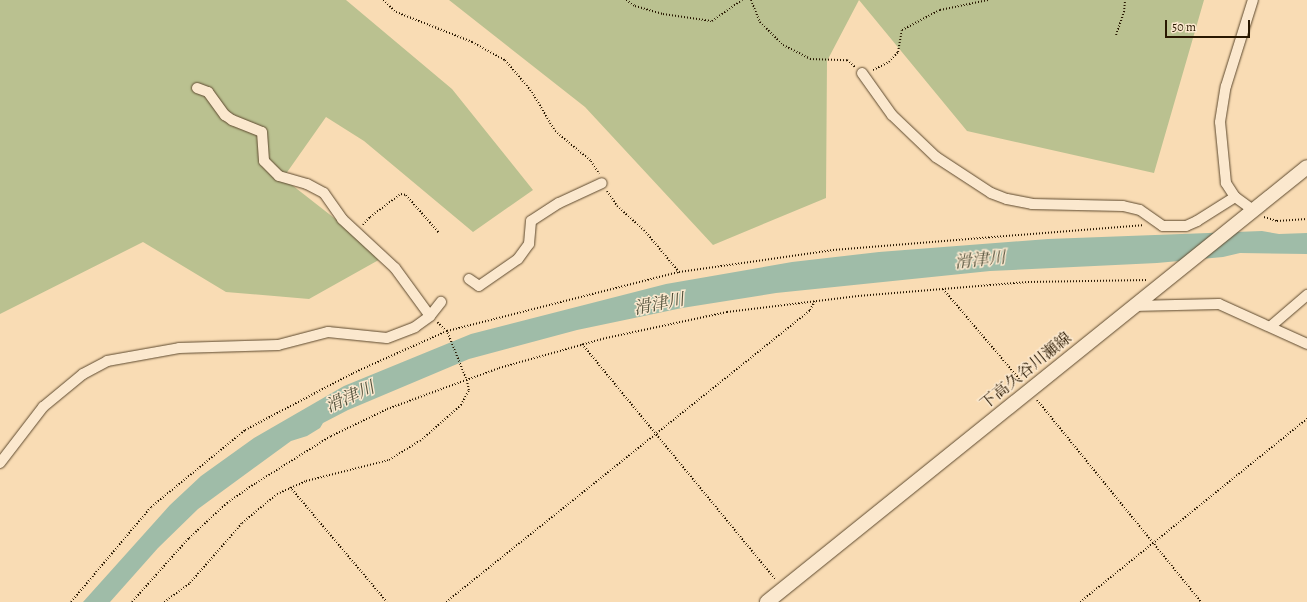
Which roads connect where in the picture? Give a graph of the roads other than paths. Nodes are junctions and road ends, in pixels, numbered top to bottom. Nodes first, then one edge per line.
1 (1253, 0) edge
2 (862, 73) road end
3 (196, 88) dead end
4 (1307, 167) edge
5 (602, 183) road end
6 (1235, 197) junction
7 (1249, 214) junction
8 (469, 279) dead end
9 (1307, 295) edge
10 (441, 302) dead end
11 (1133, 306) junction
12 (430, 316) junction
13 (1271, 326) junction
14 (1307, 344) edge
15 (3, 452) edge
16 (0, 463) edge
17 (767, 602) edge

1 - 6 street
2 - 6 street
3 - 12 street
4 - 7 main road, 下高久谷川瀬線
5 - 8 street
6 - 7 street
7 - 11 main road, 下高久谷川瀬線
9 - 13 street
10 - 12 street
11 - 13 street
11 - 17 main road, 下高久谷川瀬線
12 - 15 street
13 - 14 street
15 - 16 street

